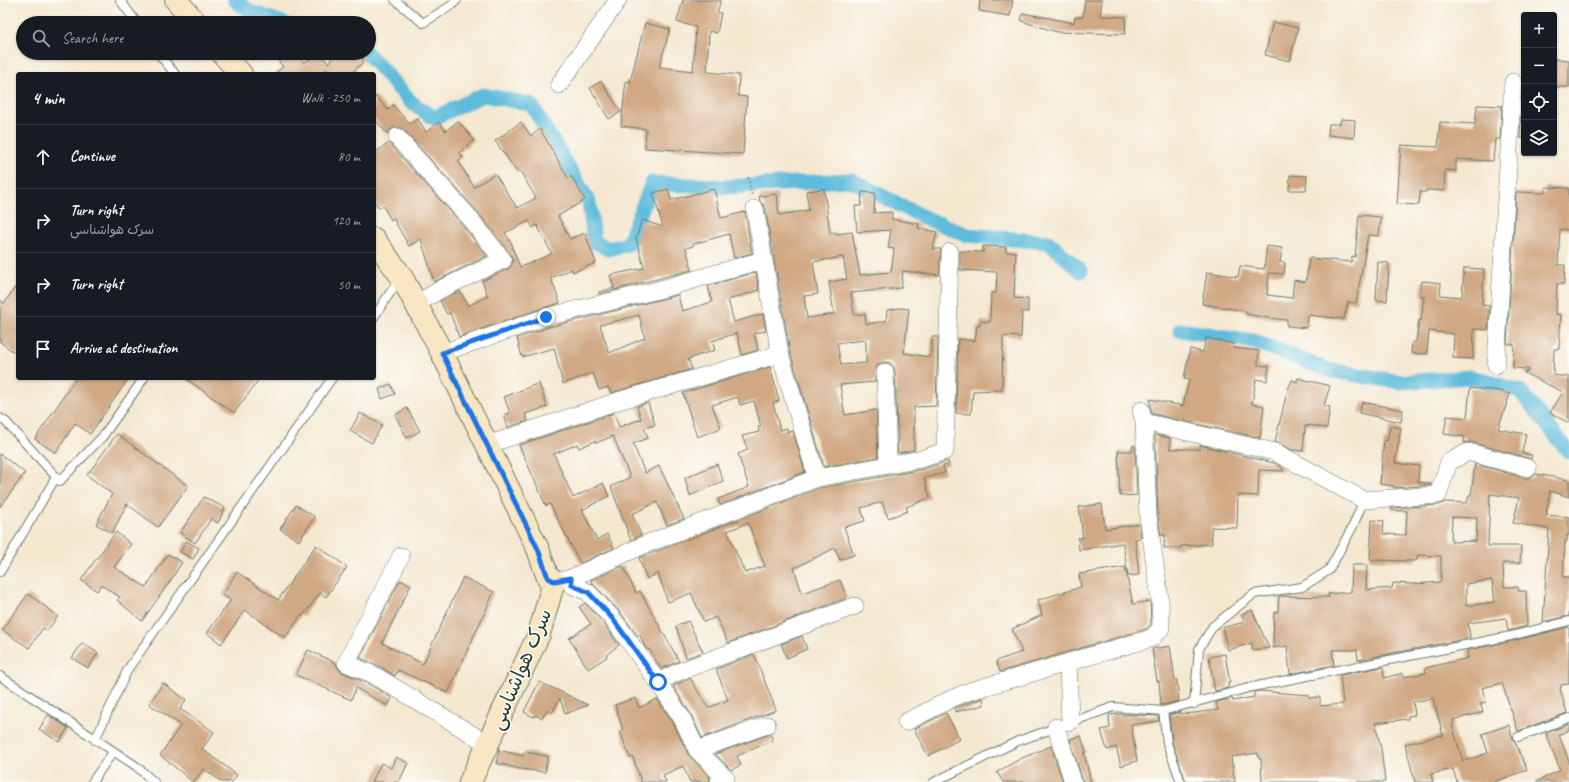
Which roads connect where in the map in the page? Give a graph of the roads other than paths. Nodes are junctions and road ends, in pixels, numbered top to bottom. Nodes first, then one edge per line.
1 (120, 0) edge
2 (176, 0) edge
3 (395, 0) edge
4 (458, 0) edge
5 (618, 0) edge
6 (132, 16) edge
7 (190, 16) edge
8 (163, 60) edge
9 (228, 60) edge
10 (172, 72) edge
11 (239, 72) edge
12 (1513, 82) dead end
13 (559, 85) dead end
14 (397, 137) dead end
15 (755, 209) dead end
16 (376, 243) edge
17 (950, 252) dead end
18 (762, 260) junction
19 (401, 276) junction
20 (416, 304) junction
21 (376, 314) edge
22 (442, 353) junction
23 (780, 354) junction
24 (1496, 365) dead end
25 (885, 372) dead end
26 (143, 380) edge
27 (331, 380) edge
28 (0, 418) edge
29 (487, 445) junction
30 (888, 465) junction
31 (1528, 468) dead end
32 (817, 478) junction
33 (60, 481) junction
34 (1364, 500) junction
35 (401, 556) dead end
36 (1, 569) edge
37 (563, 580) junction
38 (855, 606) dead end
39 (1569, 621) edge
40 (1068, 662) junction
41 (0, 676) edge
42 (658, 682) junction
43 (1194, 704) junction
44 (1163, 711) junction
45 (1569, 718) edge
46 (906, 722) dead end
47 (767, 724) dead end
48 (1063, 725) junction
49 (1518, 737) dead end
50 (95, 740) junction
51 (488, 744) junction
52 (697, 750) junction
53 (113, 752) junction
54 (92, 782) edge
55 (154, 782) edge
56 (470, 782) edge
57 (719, 782) edge
58 (934, 782) edge
59 (1073, 782) edge
60 (1181, 782) edge

1 - 6 lane
2 - 7 street
3 - 4 lane
5 - 13 street
8 - 10 lane
9 - 11 street
12 - 24 street
14 - 20 street
15 - 18 street
16 - 19 street, سرک هواشناسی
17 - 30 street
18 - 22 street
18 - 23 street
19 - 20 street, سرک هواشناسی
19 - 21 lane
20 - 22 street, سرک هواشناسی
22 - 29 street, سرک هواشناسی
23 - 29 street
23 - 32 street
25 - 30 street
26 - 33 lane
27 - 50 lane
28 - 33 lane
29 - 37 street, سرک هواشناسی
30 - 32 street
31 - 34 street
32 - 37 street
33 - 36 lane
34 - 40 street
34 - 43 lane
35 - 51 street
37 - 42 street
37 - 51 street, سرک هواشناسی
38 - 42 street
39 - 43 lane
40 - 46 street
40 - 48 street
41 - 50 lane
42 - 52 street
43 - 44 lane
44 - 48 lane
44 - 60 lane
45 - 49 lane
47 - 52 street
48 - 58 lane
48 - 59 street
50 - 53 lane
51 - 56 street, سرک هواشناسی
52 - 57 street
53 - 54 lane
53 - 55 lane

